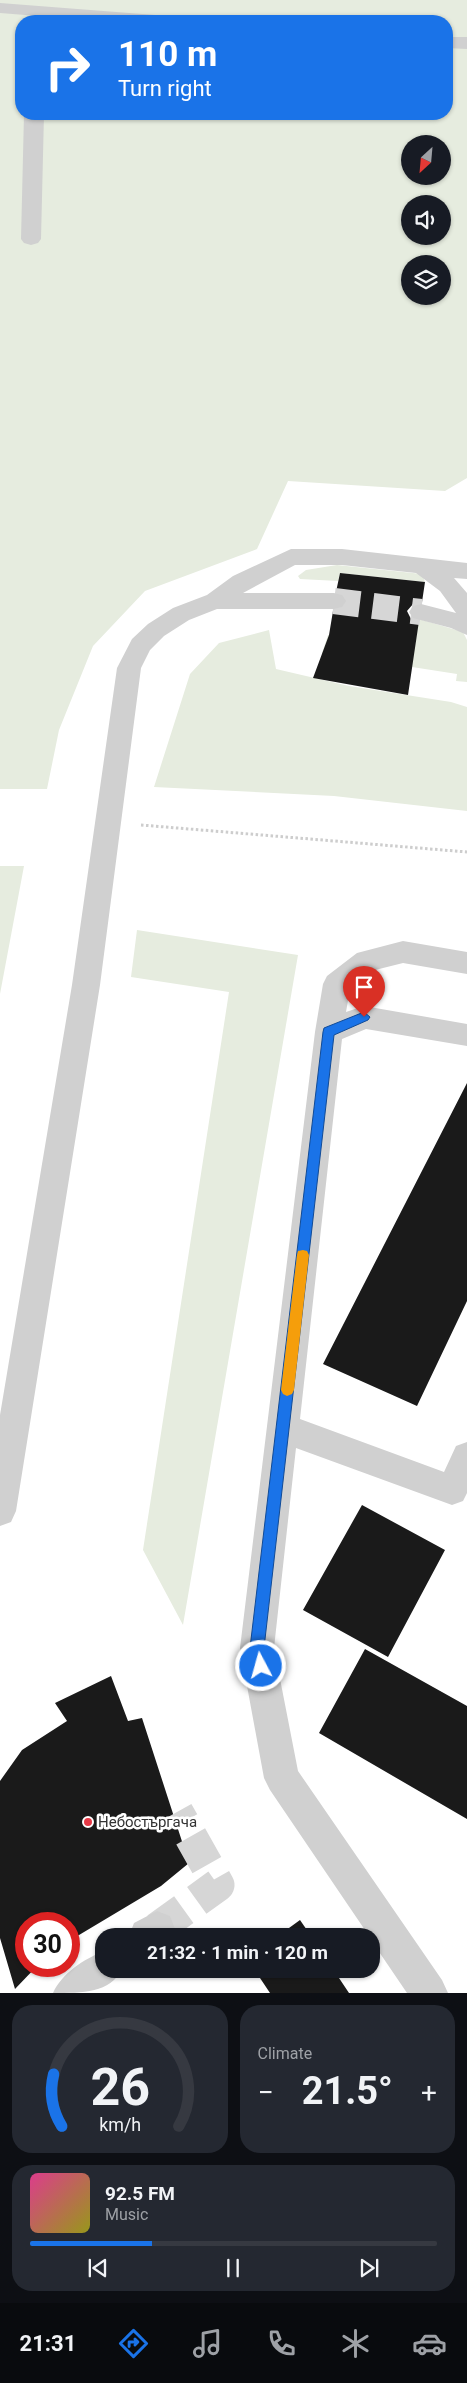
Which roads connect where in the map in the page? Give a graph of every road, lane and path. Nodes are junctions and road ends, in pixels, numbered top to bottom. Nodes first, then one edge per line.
1 (0, 8) edge
2 (32, 15) edge
3 (453, 42) edge
4 (467, 43) edge
5 (34, 120) edge
6 (31, 240) dead end
7 (421, 566) junction
8 (467, 571) edge
9 (467, 579) edge
10 (215, 601) junction
11 (334, 601) tunnel mouth
12 (467, 610) edge
13 (421, 612) tunnel mouth
14 (467, 627) edge
15 (108, 823) junction
16 (467, 852) edge
17 (467, 963) edge
18 (328, 1032) junction
19 (467, 1035) edge
20 (283, 1428) junction
21 (467, 1457) edge
22 (0, 1511) edge
23 (95, 1976) edge
24 (72, 1993) edge
25 (429, 1993) edge

1 - 2 street
3 - 4 street
5 - 6 street
7 - 8 street
7 - 9 street
7 - 10 street
7 - 12 street
10 - 11 street
10 - 15 street
13 - 14 street
15 - 16 path
15 - 22 street
17 - 18 street
18 - 19 street
18 - 20 street
20 - 21 street
20 - 25 street
23 - 24 street

